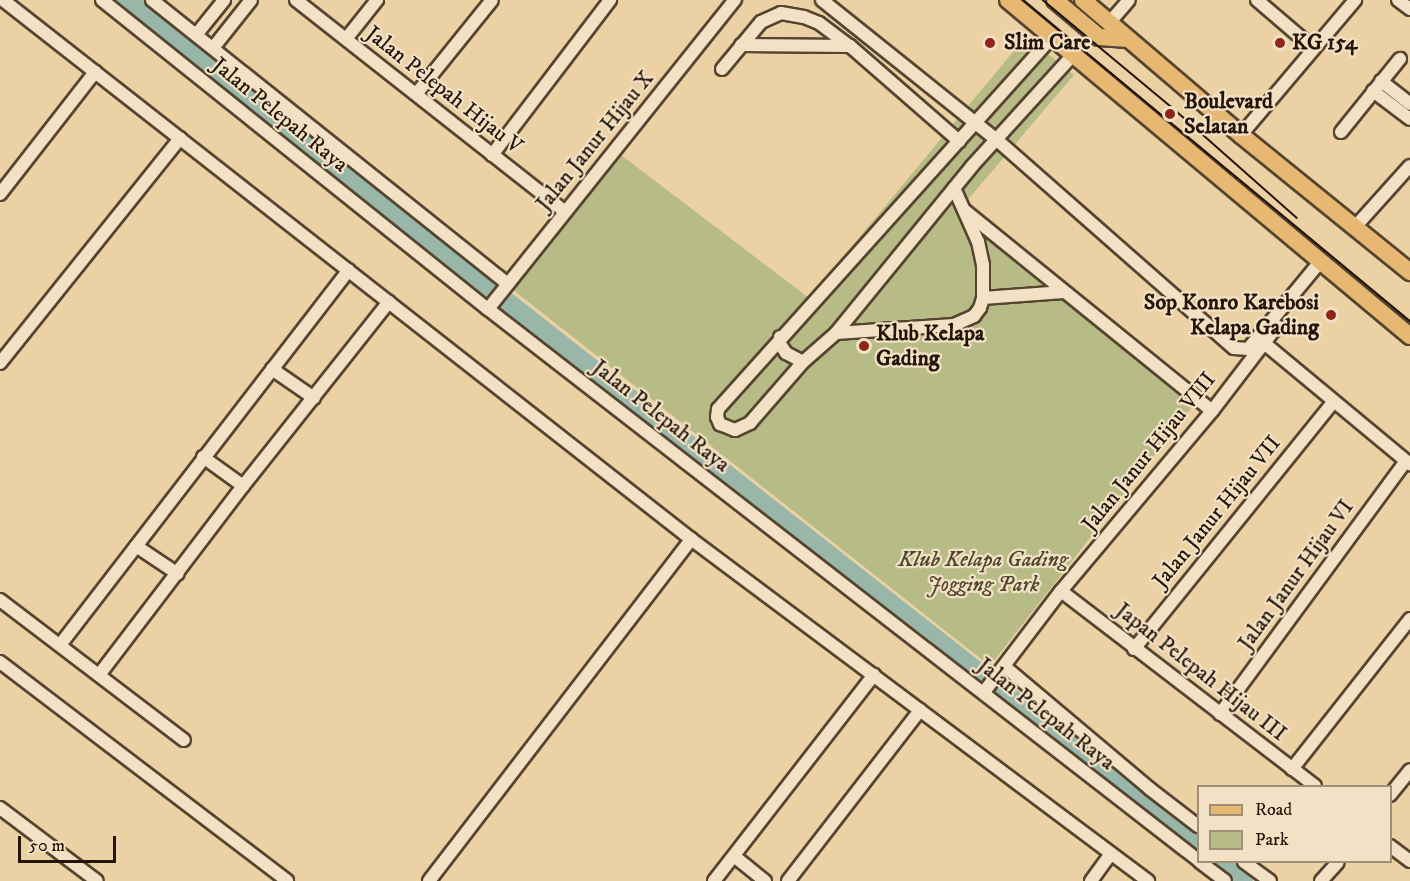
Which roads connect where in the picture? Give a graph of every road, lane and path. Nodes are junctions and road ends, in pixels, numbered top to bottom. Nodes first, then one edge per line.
1 (3, 0) edge
2 (102, 0) edge
3 (152, 0) edge
4 (224, 0) edge
5 (251, 0) edge
6 (296, 0) edge
7 (377, 0) edge
8 (492, 0) edge
9 (610, 0) edge
10 (735, 0) edge
11 (822, 0) edge
12 (1008, 0) edge
13 (1083, 0) edge
14 (1129, 0) edge
15 (1257, 0) edge
16 (1355, 0) edge
17 (1398, 0) edge
18 (1059, 4) edge
19 (1410, 9) edge
20 (1104, 30) junction
21 (1047, 31) junction
22 (196, 35) junction
23 (346, 39) junction
24 (741, 45) junction
25 (850, 46) junction
26 (213, 48) junction
27 (1313, 48) junction
28 (1079, 58) junction
29 (1400, 59) dead end
30 (722, 69) dead end
31 (95, 72) junction
32 (1377, 86) junction
33 (417, 93) junction
34 (1410, 104) edge
35 (1410, 118) edge
36 (977, 124) junction
37 (1341, 132) dead end
38 (1241, 135) junction
39 (180, 138) junction
40 (997, 140) junction
41 (959, 141) junction
42 (492, 154) junction
43 (1410, 166) edge
44 (954, 188) junction
45 (0, 194) edge
46 (964, 210) junction
47 (566, 212) junction
48 (1354, 227) junction
49 (1322, 265) junction
50 (349, 270) junction
51 (1410, 272) edge
52 (504, 289) junction
53 (1064, 292) junction
54 (982, 298) junction
55 (390, 302) junction
56 (488, 309) junction
57 (836, 333) junction
58 (1410, 336) edge
59 (780, 337) junction
60 (1264, 343) junction
61 (803, 362) junction
62 (0, 363) edge
63 (272, 369) junction
64 (314, 398) junction
65 (1333, 402) junction
66 (1212, 411) junction
67 (203, 457) junction
68 (1408, 462) edge
69 (243, 486) junction
70 (691, 538) junction
71 (136, 546) junction
72 (178, 574) junction
73 (1061, 591) junction
74 (0, 600) edge
75 (1410, 619) edge
76 (60, 645) junction
77 (1134, 648) junction
78 (0, 662) edge
79 (1001, 670) junction
80 (99, 675) junction
81 (874, 675) junction
82 (985, 690) junction
83 (920, 710) junction
84 (1220, 714) junction
85 (184, 740) dead end
86 (1292, 769) junction
87 (1410, 770) edge
88 (1313, 785) edge
89 (1392, 792) edge
90 (0, 808) edge
91 (1197, 825) edge
92 (1392, 848) edge
93 (1111, 854) junction
94 (734, 856) junction
95 (1197, 859) edge
96 (1410, 861) edge
97 (1202, 863) edge
98 (1247, 863) edge
99 (1336, 863) edge
100 (97, 881) edge
101 (287, 881) edge
102 (429, 881) edge
103 (714, 881) edge
104 (765, 881) edge
105 (788, 881) edge
106 (1091, 881) edge
107 (1148, 881) edge
108 (1225, 881) edge
109 (1270, 881) edge
110 (1321, 881) edge

1 - 31 street
2 - 56 street, Jalan Pelepah Raya
3 - 22 street, Jalan Pelepah Raya
4 - 22 street
5 - 26 street
6 - 23 street, Jalan Pelepah Hijau V
7 - 23 street
8 - 33 street
9 - 42 street
10 - 47 street, Jalan Janur Hijau X
11 - 36 street
12 - 21 main road
13 - 20 main road
14 - 20 street
15 - 27 street
16 - 27 street
17 - 19 street
18 - 20 main road
18 - 21 main road
20 - 28 main road
20 - 38 main road
21 - 28 main road
21 - 36 street
22 - 26 street, Jalan Pelepah Raya
23 - 33 street, Jalan Pelepah Hijau V
24 - 25 street
24 - 25 street
24 - 30 street
25 - 41 street
26 - 52 street, Jalan Pelepah Raya
27 - 38 street
28 - 40 street
28 - 49 main road
29 - 32 street
31 - 39 street
31 - 45 street
32 - 34 street
32 - 35 street
32 - 37 street
33 - 42 street, Jalan Pelepah Hijau V
36 - 40 street
36 - 41 street
38 - 48 main road
39 - 50 street
39 - 62 street
40 - 44 street
40 - 49 street
41 - 59 street
42 - 47 street, Jalan Pelepah Hijau V
43 - 48 street
44 - 46 street
44 - 57 street
46 - 53 street
46 - 54 street
47 - 52 street, Jalan Janur Hijau X
48 - 51 main road
49 - 58 main road
49 - 60 street, Jalan Janur Hijau VIII
50 - 55 street
50 - 63 street
52 - 56 street, Jalan Janur Hijau X
53 - 54 street
53 - 66 street
54 - 57 street
55 - 64 street
55 - 70 street
56 - 82 street, Jalan Pelepah Raya
57 - 61 street
59 - 61 street
59 - 61 street
60 - 65 street
60 - 66 street, Jalan Janur Hijau VIII
63 - 64 street
63 - 67 street
64 - 69 street
65 - 68 street
65 - 77 street, Jalan Janur Hijau VII
66 - 73 street, Jalan Janur Hijau VIII
67 - 69 street
67 - 71 street
68 - 84 street, Jalan Janur Hijau VI
69 - 72 street
70 - 81 street
70 - 102 street
71 - 72 street
71 - 76 street
72 - 80 street
73 - 77 street, Japan Pelepah Hijau III
73 - 79 street, Jalan Janur Hijau VIII
74 - 76 street
75 - 86 street
76 - 80 street
77 - 84 street, Japan Pelepah Hijau III
78 - 101 street
79 - 82 street, Jalan Janur Hijau VIII
79 - 91 street, Jalan Pelepah Raya
80 - 85 street
81 - 83 street
81 - 94 street
82 - 95 street, Jalan Pelepah Raya
83 - 93 street
83 - 105 street
84 - 86 street, Japan Pelepah Hijau III
86 - 88 street, Japan Pelepah Hijau III
87 - 89 street
90 - 100 street
92 - 96 street
93 - 106 street
93 - 107 street
94 - 103 street
94 - 104 street
97 - 108 street, Jalan Pelepah Raya
98 - 109 street
99 - 110 street

